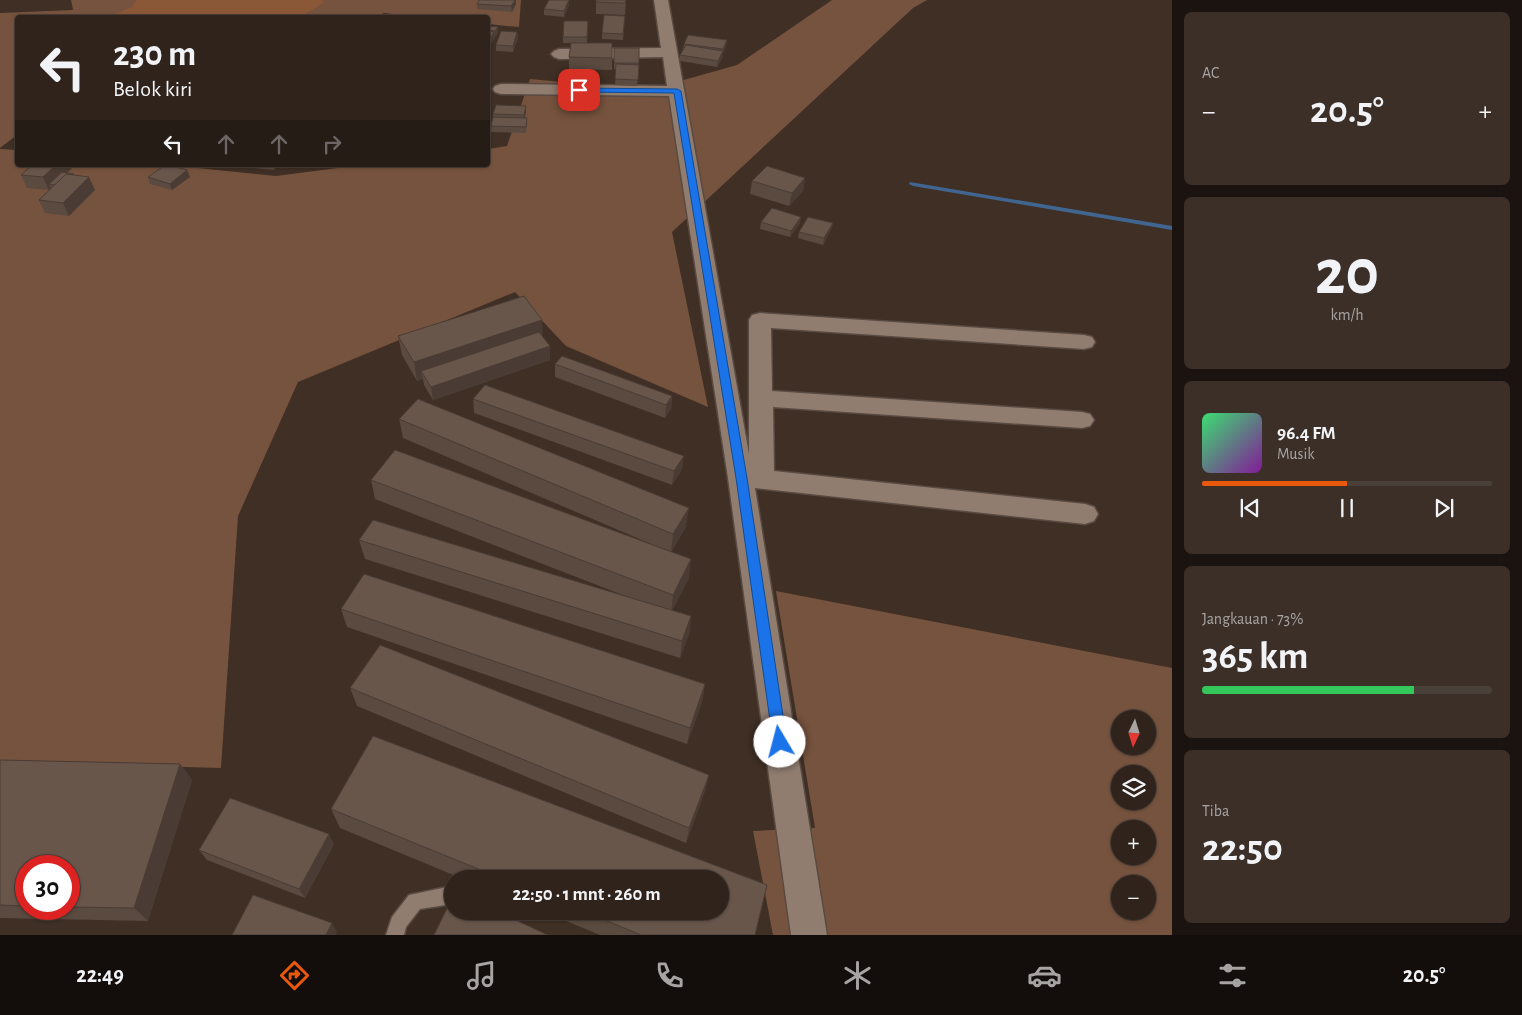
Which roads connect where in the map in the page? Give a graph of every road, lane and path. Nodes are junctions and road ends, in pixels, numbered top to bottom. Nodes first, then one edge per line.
1 (661, 0) edge
2 (670, 52) junction
3 (559, 54) dead end
4 (501, 89) dead end
5 (677, 91) junction
6 (1084, 342) dead end
7 (761, 398) junction
8 (1082, 420) dead end
9 (752, 479) junction
10 (1085, 514) dead end
11 (444, 896) edge
12 (395, 935) edge
13 (809, 935) edge

1 - 2 street
2 - 3 street
2 - 5 street
4 - 5 street
5 - 9 street
6 - 7 street
7 - 8 street
7 - 9 street
9 - 10 street
9 - 13 street
11 - 12 lane

